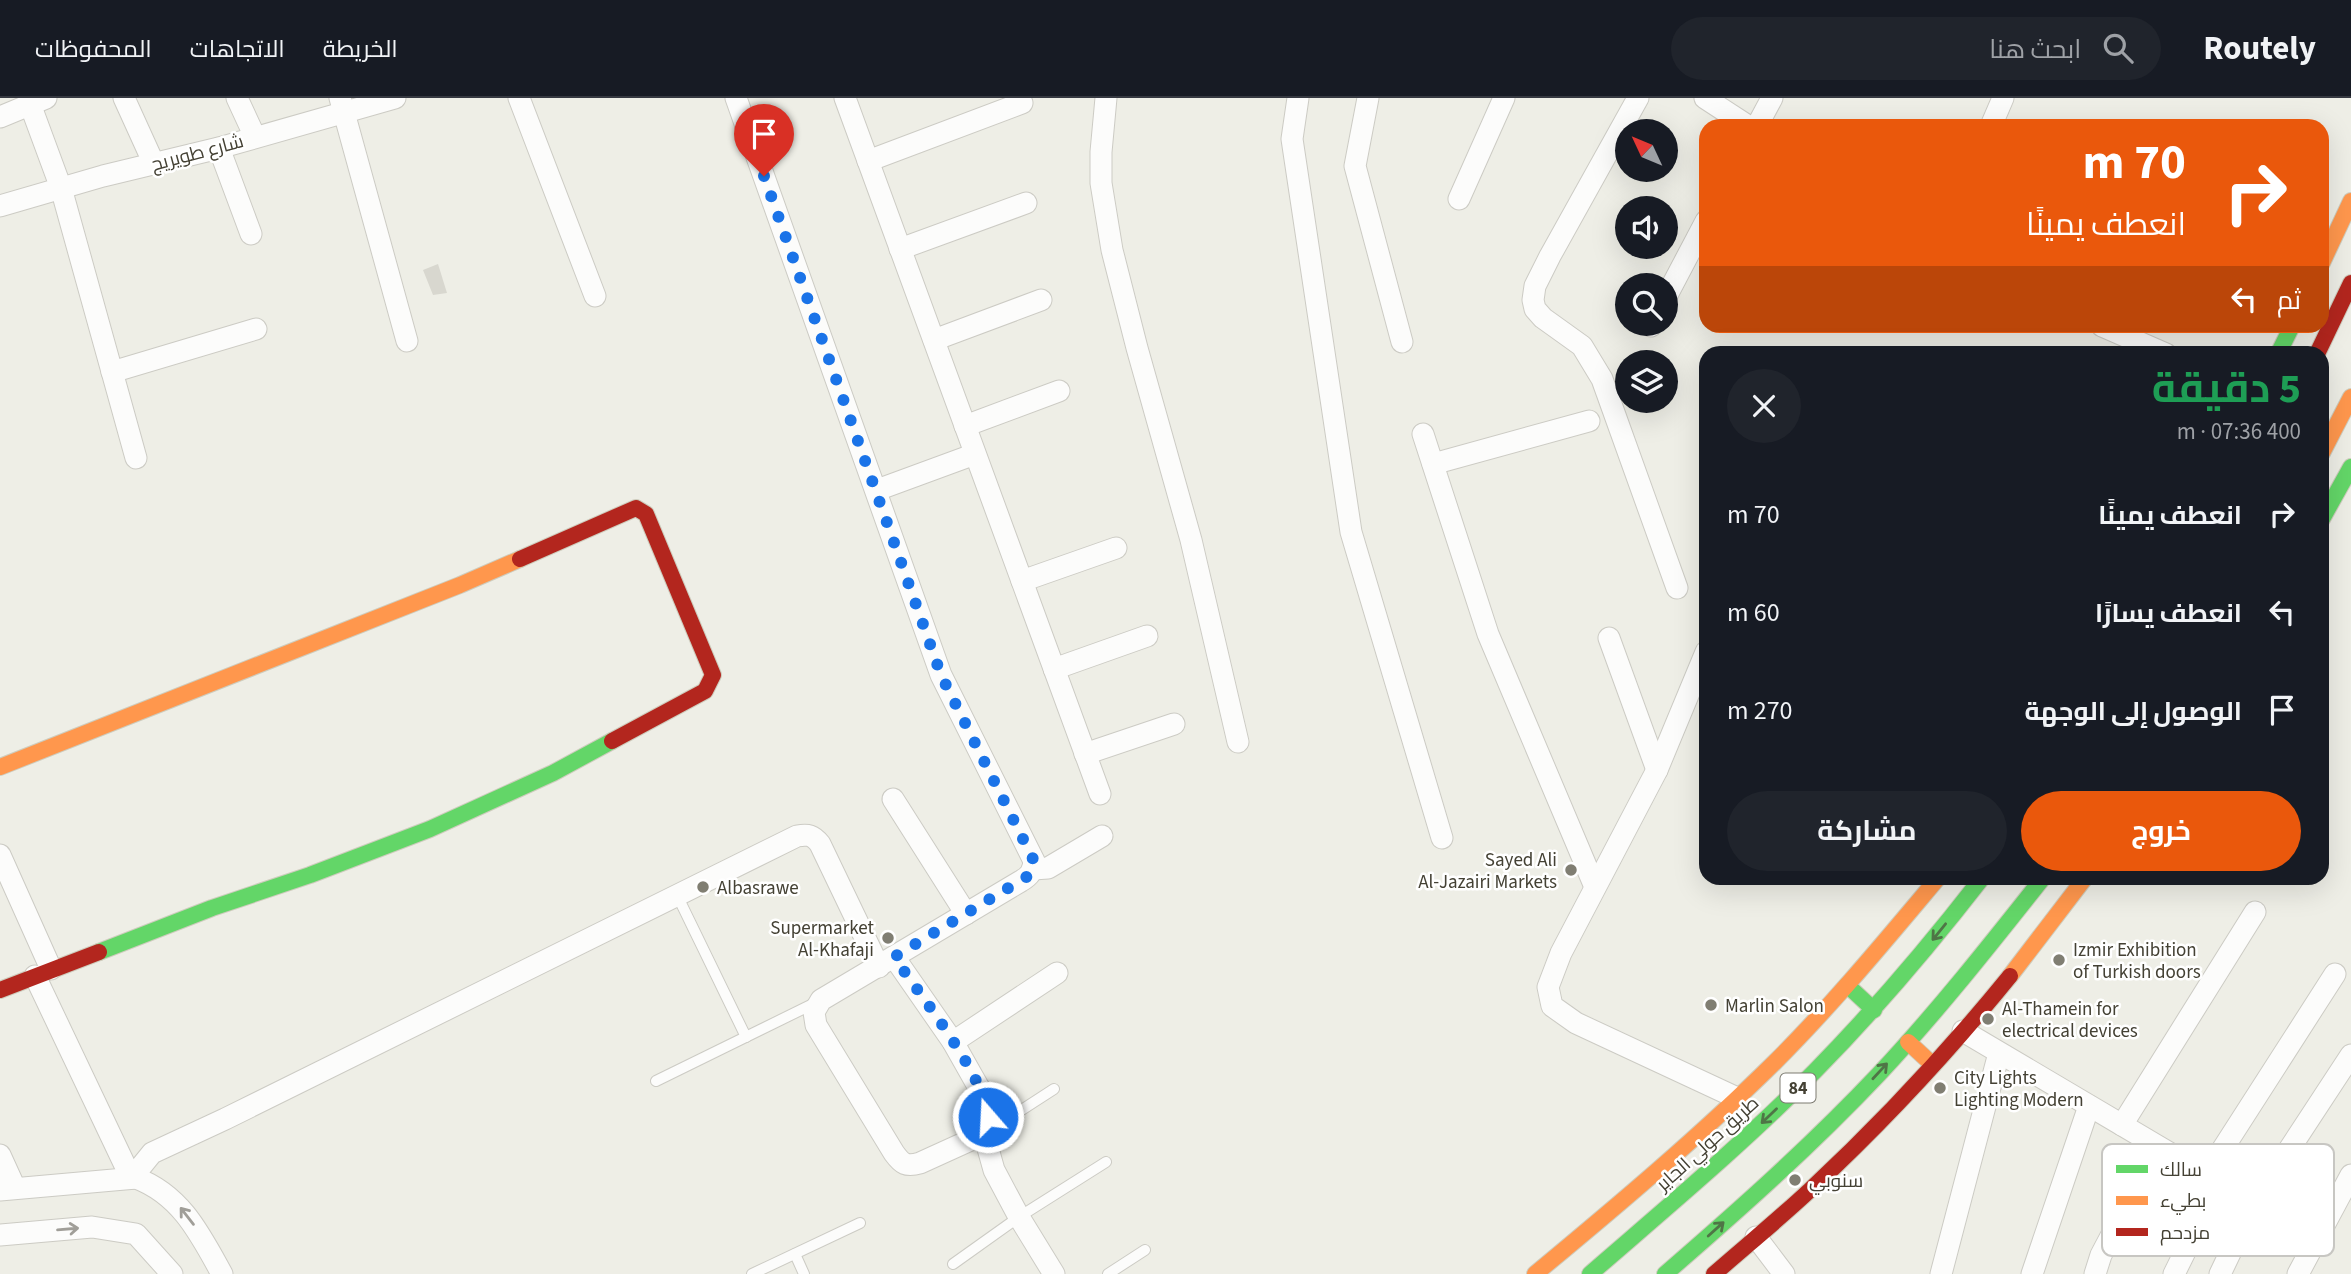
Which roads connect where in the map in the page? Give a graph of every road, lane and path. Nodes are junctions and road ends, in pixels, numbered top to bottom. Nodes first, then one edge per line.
1 (124, 98) edge
2 (237, 98) edge
3 (395, 98) edge
4 (519, 98) edge
5 (736, 98) edge
6 (845, 98) edge
7 (1106, 98) edge
8 (1298, 98) edge
9 (1368, 98) edge
10 (1504, 98) edge
11 (1638, 98) edge
12 (1705, 98) edge
13 (1773, 98) edge
14 (2003, 98) edge
15 (38, 101) edge
16 (1022, 103) dead end
17 (343, 105) edge
18 (0, 117) edge
19 (1737, 119) edge
20 (1761, 119) edge
21 (1994, 119) edge
22 (255, 137) junction
23 (219, 148) junction
24 (868, 161) junction
25 (154, 164) junction
26 (61, 188) junction
27 (1459, 199) dead end
28 (2351, 201) edge
29 (1026, 203) dead end
30 (0, 206) edge
31 (251, 234) dead end
32 (1699, 234) edge
33 (2329, 248) edge
34 (900, 249) junction
35 (1678, 275) edge
36 (2351, 283) edge
37 (595, 296) dead end
38 (1041, 300) dead end
39 (256, 329) dead end
40 (2329, 329) edge
41 (2118, 333) edge
42 (934, 340) junction
43 (407, 341) dead end
44 (1402, 342) dead end
45 (2148, 346) edge
46 (112, 372) junction
47 (1059, 391) dead end
48 (2351, 397) edge
49 (1588, 421) dead end
50 (965, 426) junction
51 (2345, 427) edge
52 (1423, 434) dead end
53 (2329, 445) edge
54 (975, 454) junction
55 (136, 458) dead end
56 (1433, 464) junction
57 (2351, 467) edge
58 (877, 490) junction
59 (2346, 492) edge
60 (2329, 511) edge
61 (1115, 548) dead end
62 (1022, 581) junction
63 (1677, 588) dead end
64 (1147, 636) dead end
65 (1609, 638) dead end
66 (1054, 669) junction
67 (1699, 669) edge
68 (1174, 724) dead end
69 (1238, 741) dead end
70 (1085, 754) junction
71 (0, 767) edge
72 (1657, 770) junction
73 (1100, 794) dead end
74 (893, 799) dead end
75 (1102, 836) dead end
76 (1442, 838) dead end
77 (0, 855) edge
78 (1033, 869) junction
79 (1932, 885) edge
80 (1976, 885) edge
81 (2037, 885) edge
82 (2080, 885) edge
83 (1595, 887) junction
84 (677, 895) junction
85 (2255, 912) dead end
86 (966, 914) junction
87 (886, 962) junction
88 (43, 973) junction
89 (1057, 973) dead end
90 (2335, 974) dead end
91 (1847, 985) junction
92 (0, 990) edge
93 (821, 1000) junction
94 (1874, 1010) junction
95 (1963, 1031) junction
96 (746, 1037) junction
97 (953, 1042) junction
98 (1908, 1042) junction
99 (1999, 1053) junction
100 (2351, 1055) edge
101 (1933, 1065) junction
102 (656, 1081) dead end
103 (1054, 1089) dead end
104 (1737, 1098) junction
105 (2089, 1106) junction
106 (2122, 1125) junction
107 (986, 1133) junction
108 (2153, 1144) edge
109 (2233, 1144) edge
110 (2293, 1144) edge
111 (1728, 1153) junction
112 (0, 1155) edge
113 (1106, 1162) dead end
114 (2351, 1175) edge
115 (134, 1178) junction
116 (8, 1189) edge
117 (1759, 1191) junction
118 (2334, 1207) edge
119 (1020, 1217) junction
120 (1653, 1219) junction
121 (860, 1223) dead end
122 (0, 1235) edge
123 (1756, 1237) junction
124 (1145, 1250) dead end
125 (2102, 1253) edge
126 (795, 1254) junction
127 (2181, 1256) edge
128 (2229, 1256) edge
129 (2308, 1256) edge
130 (1685, 1257) junction
131 (953, 1264) dead end
132 (172, 1274) edge
133 (222, 1274) edge
134 (752, 1274) edge
135 (804, 1274) edge
136 (1054, 1274) edge
137 (1108, 1274) edge
138 (1535, 1274) edge
139 (1590, 1274) edge
140 (1665, 1274) edge
141 (1714, 1274) edge
142 (1784, 1274) edge
143 (1941, 1274) edge
144 (2032, 1274) edge
145 (2095, 1274) edge
146 (2174, 1274) edge
147 (2220, 1274) edge
148 (2298, 1274) edge

1 - 25 street
2 - 22 street
3 - 17 street, شارع طويريج
4 - 37 street
5 - 58 street
6 - 24 street
7 - 69 street
8 - 76 street
9 - 44 street
10 - 27 street
11 - 63 street
12 - 19 street
13 - 20 street
14 - 21 street
15 - 18 street
15 - 26 street
16 - 24 street
17 - 22 street, شارع طويريج
17 - 43 street
22 - 23 street, شارع طويريج
23 - 25 street, شارع طويريج
23 - 31 street
24 - 34 street
25 - 26 street, شارع طويريج
26 - 30 street, شارع طويريج
26 - 46 street
28 - 33 main road
29 - 34 street
32 - 35 street
34 - 42 street
36 - 40 main road
38 - 42 street
39 - 46 street
41 - 45 street
42 - 50 street
46 - 55 street
47 - 50 street
48 - 51 main road
49 - 56 street
50 - 54 street
51 - 53 main road
52 - 56 street
54 - 58 street
54 - 62 street
56 - 83 street
57 - 59 main road
58 - 78 street
59 - 60 main road
61 - 62 street
62 - 66 street
64 - 66 street
65 - 72 street
66 - 70 street
67 - 72 street
68 - 70 street
70 - 73 street
71 - 88 main road
72 - 83 street
74 - 86 street
75 - 78 street
77 - 88 street
78 - 86 street
79 - 91 main road
80 -> 94 main road, طريق حولي الجاير / 84
81 - 98 main road, 84
82 - 95 main road
83 - 104 street
84 - 87 street
84 - 96 lane
84 - 115 street
85 - 106 street
86 - 87 street
87 - 93 street
87 - 97 street
88 - 92 main road
88 - 115 street
89 - 97 street
90 - 109 street
91 - 94 main road
91 - 104 main road
93 - 96 lane
93 - 107 street
94 -> 111 main road, طريق حولي الجاير / 84
95 - 99 street
95 - 101 main road
96 - 102 lane
97 - 107 street
98 - 101 main road
117 -> 98 main road, 84
99 - 105 street
99 - 143 street
100 - 110 street
101 - 123 main road
103 - 107 lane
104 - 138 main road
105 - 106 street
105 - 144 street
106 - 108 street
107 - 119 street
111 - 117 main road
111 - 120 main road, طريق حولي الجاير / 84
112 - 116 street
113 - 119 lane
114 - 118 street
115 - 116 street
133 -> 115 street
130 -> 117 main road, 84
119 - 131 lane
119 - 136 street
120 - 130 main road
120 - 139 main road, طريق حولي الجاير / 84
121 - 126 lane
122 -> 132 street
123 - 141 main road
123 - 142 street
124 - 137 lane
125 - 145 street
126 - 134 lane
126 - 135 lane
127 - 146 street
128 - 147 street
129 - 148 street
130 - 140 main road, 84

